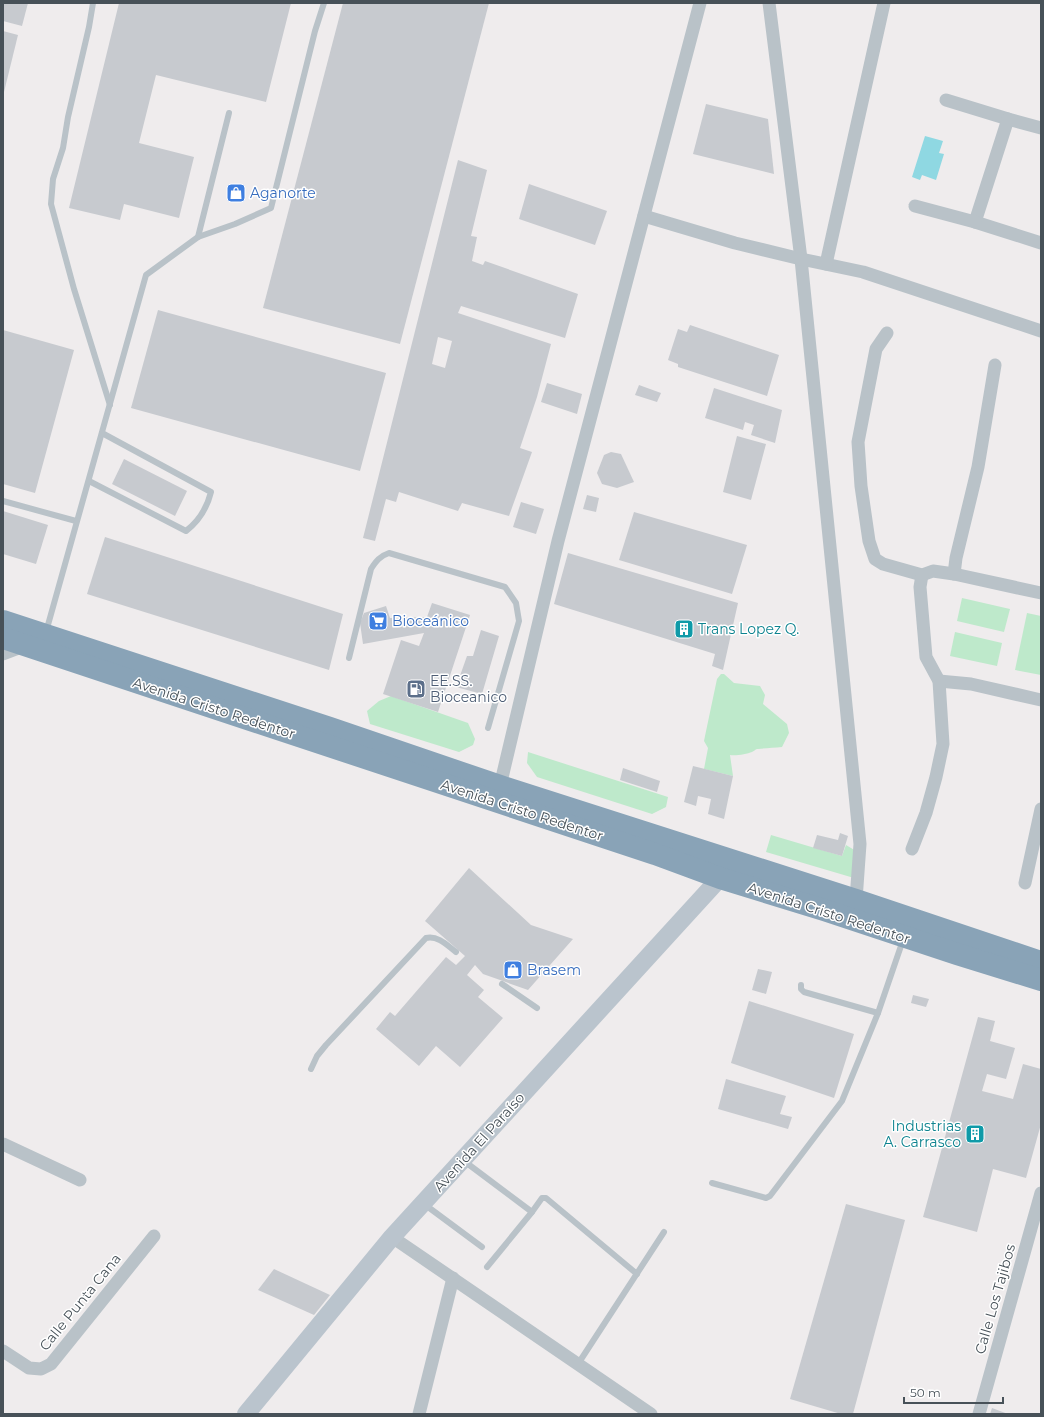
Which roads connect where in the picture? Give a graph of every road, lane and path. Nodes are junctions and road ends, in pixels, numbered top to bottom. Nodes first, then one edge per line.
1 (93, 3) edge
2 (324, 3) edge
3 (700, 3) edge
4 (769, 3) edge
5 (884, 3) edge
6 (946, 100) dead end
7 (229, 113) dead end
8 (1008, 119) junction
9 (1041, 128) edge
10 (915, 206) dead end
11 (644, 216) junction
12 (975, 222) junction
13 (198, 237) junction
14 (1041, 243) edge
15 (800, 259) junction
16 (826, 264) junction
17 (1041, 331) edge
18 (887, 333) dead end
19 (995, 365) dead end
20 (110, 405) junction
21 (102, 433) junction
22 (89, 481) junction
23 (3, 501) edge
24 (76, 521) junction
25 (954, 574) junction
26 (922, 575) junction
27 (1041, 593) edge
28 (3, 621) edge
29 (45, 635) junction
30 (3, 638) edge
31 (24, 646) junction
32 (3, 654) edge
33 (349, 658) dead end
34 (939, 680) junction
35 (1041, 700) edge
36 (488, 728) dead end
37 (500, 786) junction
38 (1041, 809) edge
39 (912, 849) dead end
40 (720, 878) junction
41 (1025, 883) dead end
42 (856, 900) junction
43 (904, 937) junction
44 (456, 952) dead end
45 (1041, 962) edge
46 (1041, 980) edge
47 (502, 984) dead end
48 (801, 985) dead end
49 (536, 1008) dead end
50 (878, 1013) junction
51 (311, 1069) dead end
52 (3, 1144) edge
53 (463, 1160) junction
54 (80, 1180) dead end
55 (712, 1183) dead end
56 (1041, 1193) edge
57 (423, 1203) junction
58 (532, 1212) junction
59 (664, 1232) dead end
60 (154, 1236) dead end
61 (392, 1237) junction
62 (482, 1247) dead end
63 (487, 1267) dead end
64 (637, 1274) junction
65 (453, 1278) junction
66 (3, 1351) edge
67 (578, 1364) junction
68 (246, 1414) edge
69 (419, 1414) edge
70 (651, 1414) edge
71 (979, 1414) edge

1 - 20 lane
2 - 13 lane
3 - 11 street
4 - 15 street
5 - 16 street
6 - 8 street
7 - 13 lane
8 - 9 street
8 - 12 street
10 - 12 street
11 - 15 street
11 - 37 street
12 - 14 street
13 - 20 lane
15 - 16 street
15 - 42 street
16 - 17 street
18 - 26 street
19 - 25 street
20 - 21 lane
21 - 22 lane
21 - 22 lane
22 - 24 lane
23 - 24 lane
24 - 29 lane
25 - 26 street
25 - 27 street
26 - 34 street
28 - 29 highway, Avenida Cristo Redentor
29 - 37 highway, Avenida Cristo Redentor
30 - 31 highway, Avenida Cristo Redentor
31 - 32 street
31 - 40 highway, Avenida Cristo Redentor
33 - 36 lane
34 - 35 street
34 - 39 street
37 - 42 highway, Avenida Cristo Redentor
38 - 41 street
40 - 43 highway, Avenida Cristo Redentor
40 - 53 street, Avenida El Paraíso
42 - 45 highway, Avenida Cristo Redentor
43 - 46 highway, Avenida Cristo Redentor
43 - 50 lane
44 - 51 lane
47 - 49 lane
48 - 50 lane
50 - 55 lane
52 - 54 street
53 - 57 street, Avenida El Paraíso
53 - 58 lane
56 - 71 street, Calle Los Tajibos
57 - 61 street, Avenida El Paraíso
57 - 62 lane
58 - 63 lane
58 - 64 lane
59 - 64 lane
60 - 66 street, Calle Punta Cana
61 - 65 street
61 - 68 street, Avenida El Paraíso
64 - 67 lane
65 - 67 street
65 - 69 street
67 - 70 street

